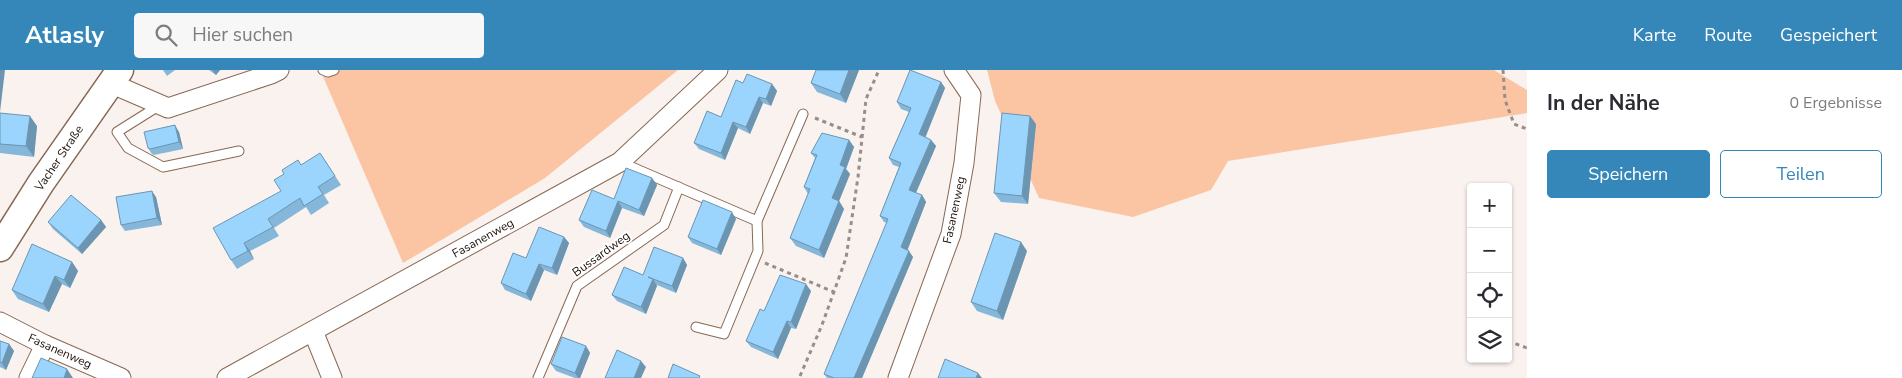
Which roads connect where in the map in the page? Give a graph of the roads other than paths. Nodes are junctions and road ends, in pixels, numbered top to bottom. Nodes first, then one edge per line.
1 (279, 70) edge
2 (323, 70) edge
3 (334, 70) edge
4 (718, 70) edge
5 (954, 70) edge
6 (115, 77) edge
7 (161, 105) junction
8 (803, 114) road end
9 (239, 151) dead end
10 (620, 162) junction
11 (679, 188) junction
12 (757, 221) junction
13 (0, 248) edge
14 (0, 322) edge
15 (696, 328) dead end
16 (313, 331) junction
17 (44, 345) junction
18 (29, 378) edge
19 (121, 378) edge
20 (227, 378) edge
21 (332, 378) edge
22 (538, 378) edge
23 (898, 378) edge

1 - 7 street
2 - 3 lane
4 - 10 street, Fasanenweg
5 - 23 street, Fasanenweg
6 - 7 street
6 - 13 main road, Vacher Straße
7 - 9 lane
8 - 12 lane
10 - 11 lane
10 - 16 street, Fasanenweg
11 - 12 lane
11 - 22 lane, Bussardweg
12 - 15 lane
14 - 17 street, Fasanenweg
16 - 20 street, Fasanenweg
16 - 21 street
17 - 18 street
17 - 19 street, Fasanenweg

